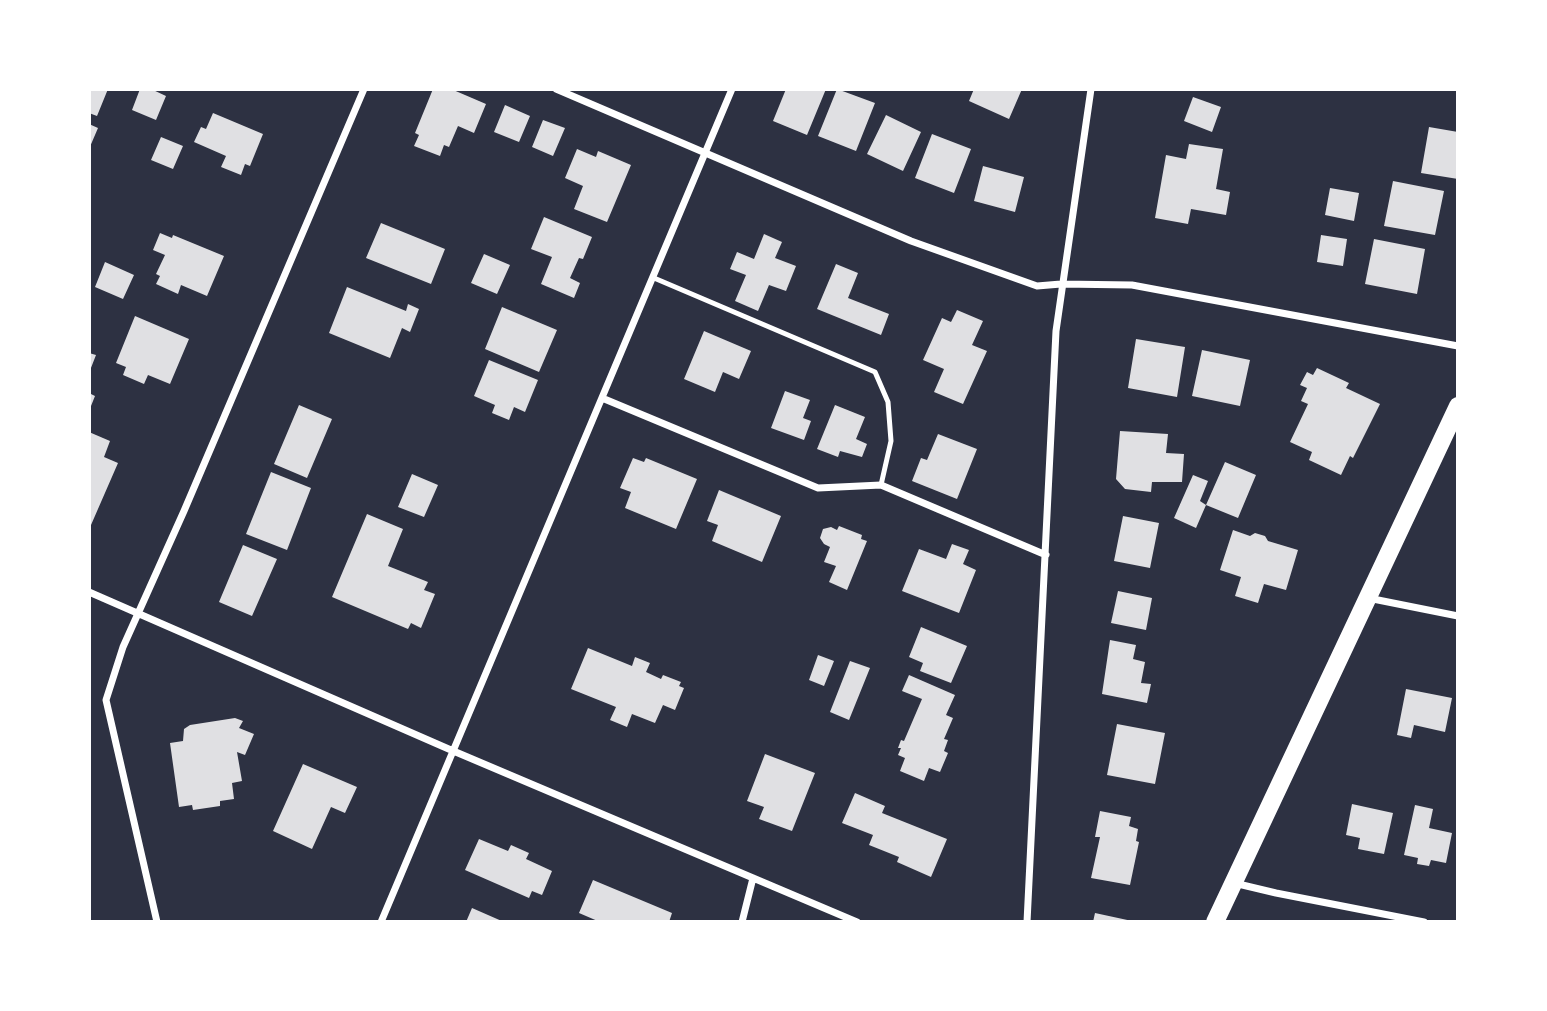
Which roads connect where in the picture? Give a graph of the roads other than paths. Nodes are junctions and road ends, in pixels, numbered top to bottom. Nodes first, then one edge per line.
1 (364, 89) edge
2 (555, 89) edge
3 (732, 89) edge
4 (1091, 89) edge
5 (704, 153) junction
6 (654, 278) junction
7 (1061, 284) junction
8 (1458, 346) edge
9 (602, 398) junction
10 (1458, 406) edge
11 (881, 485) junction
12 (1046, 555) junction
13 (89, 592) edge
14 (1368, 598) junction
15 (139, 613) junction
16 (1458, 616) edge
17 (452, 750) junction
18 (753, 878) junction
19 (1233, 883) junction
20 (157, 922) edge
21 (380, 922) edge
22 (742, 922) edge
23 (858, 922) edge
24 (1027, 922) edge
25 (1215, 922) edge
26 (1424, 922) edge

1 - 15 street
2 - 5 street
3 - 5 street
4 - 7 street
5 - 6 street
5 - 7 street
6 - 9 street
6 - 11 lane
7 - 8 street
7 - 12 street
9 - 11 street
9 - 17 street
10 - 14 main road
11 - 12 street
12 - 24 street
13 - 15 street
14 - 16 street
14 - 19 main road
15 - 17 street
15 - 20 street
17 - 18 street
17 - 21 street
18 - 22 street
18 - 23 street
19 - 25 main road
19 - 26 street

